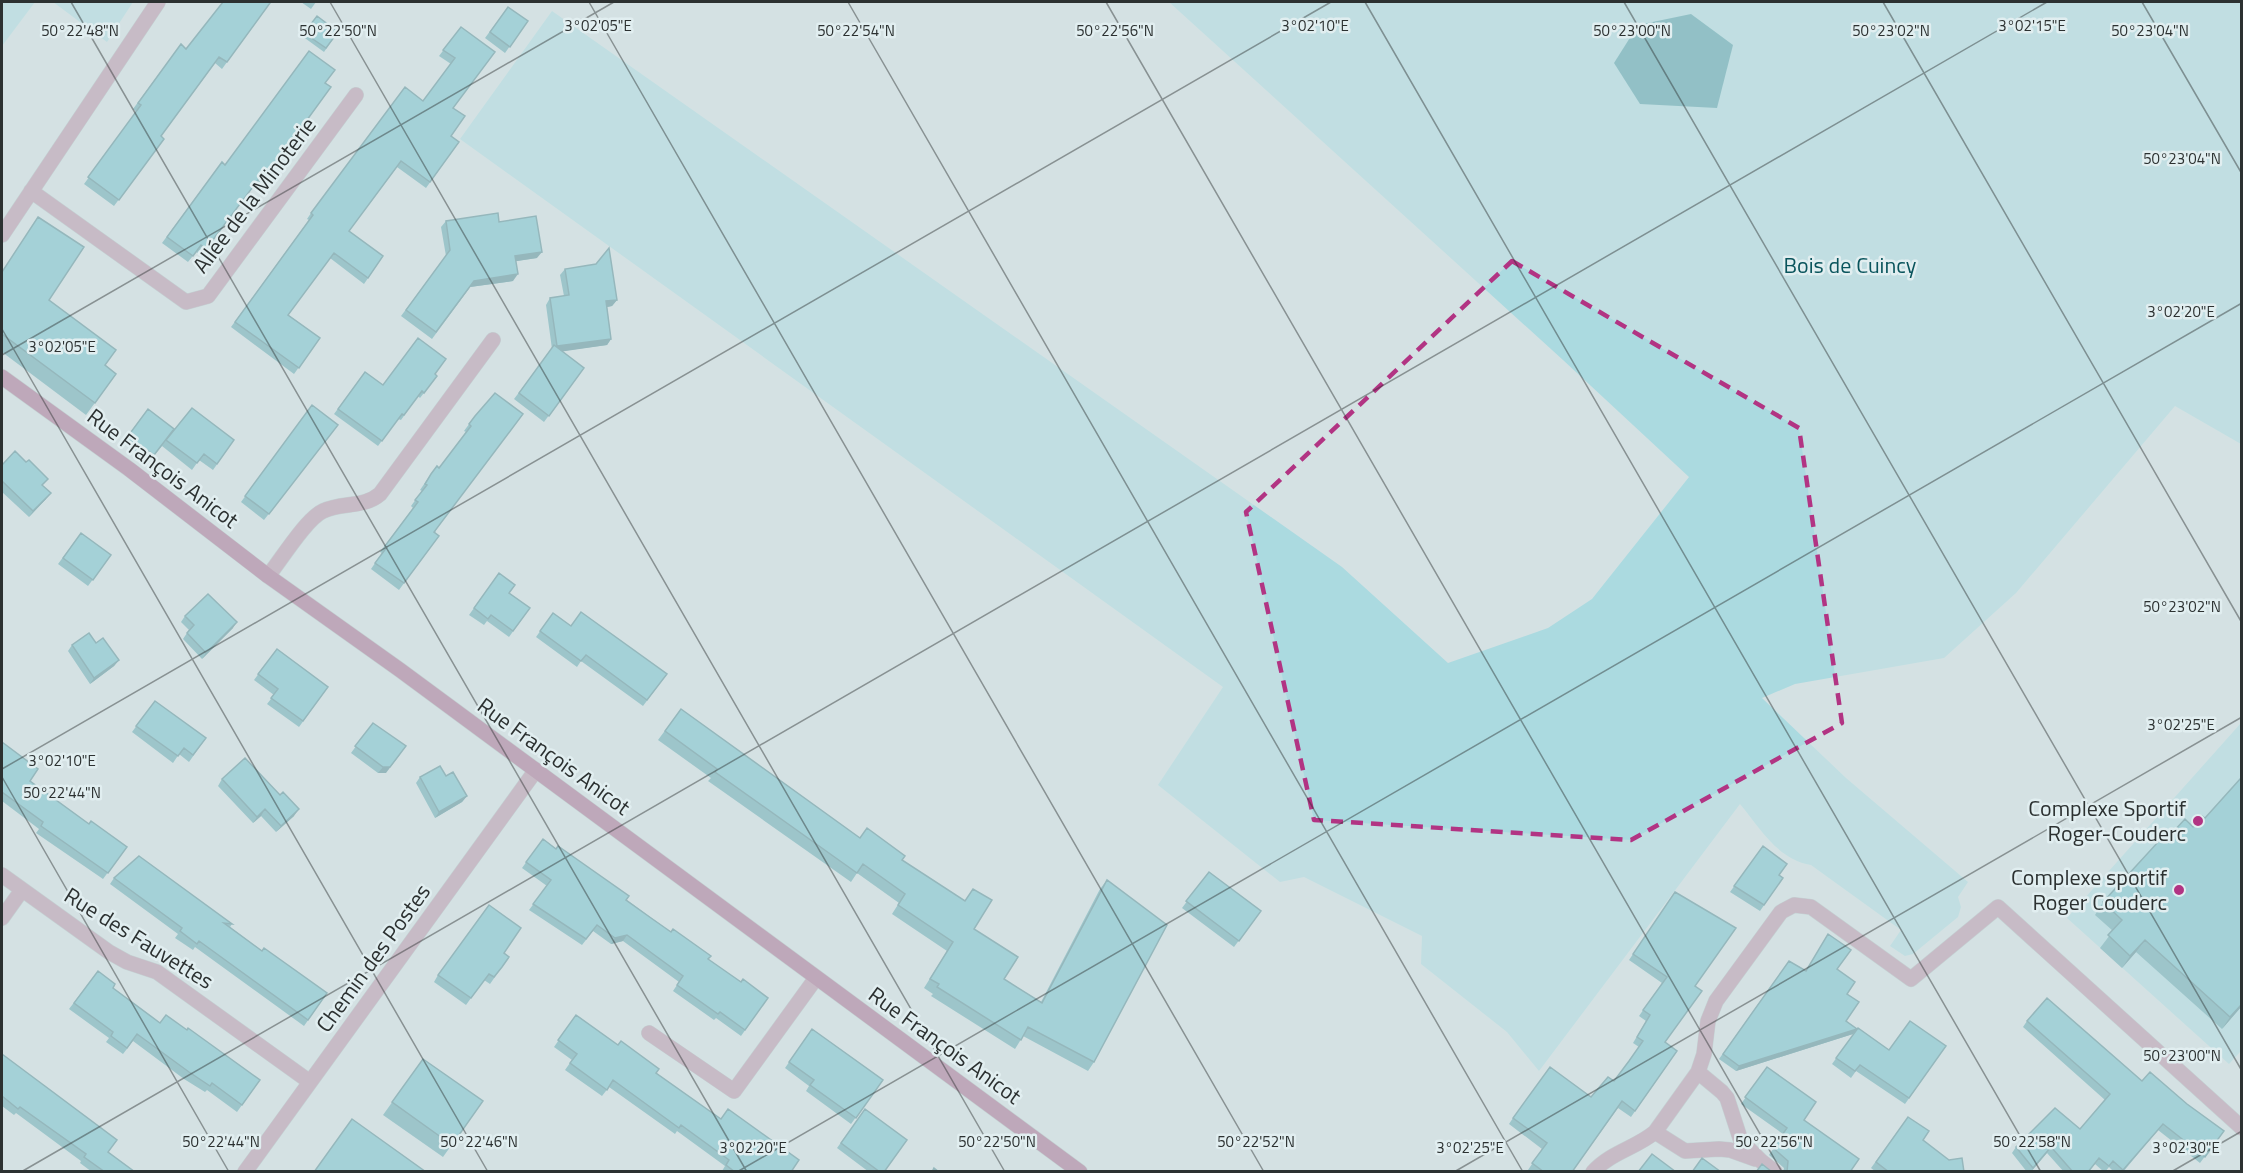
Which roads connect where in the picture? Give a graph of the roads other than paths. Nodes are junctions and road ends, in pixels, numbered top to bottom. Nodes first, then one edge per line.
1 (159, 2) edge
2 (356, 95) dead end
3 (31, 191) junction
4 (2, 235) edge
5 (493, 340) dead end
6 (2, 377) edge
7 (267, 576) junction
8 (536, 770) junction
9 (2, 875) edge
10 (22, 890) junction
11 (2, 918) edge
12 (816, 978) junction
13 (649, 1033) dead end
14 (1698, 1072) junction
15 (310, 1082) junction
16 (2241, 1128) edge
17 (1655, 1132) junction
18 (1761, 1161) junction
19 (245, 1172) edge
20 (1080, 1172) edge
21 (1593, 1172) edge
22 (1775, 1172) edge

1 - 3 street
2 - 3 street, Allée de la Minoterie
3 - 4 street
5 - 7 street
6 - 7 street, Rue François Anicot
7 - 8 street, Rue François Anicot
8 - 12 street, Rue François Anicot
8 - 15 street, Chemin des Postes
9 - 10 street, Rue des Fauvettes
10 - 11 street
10 - 15 street, Rue des Fauvettes
12 - 13 street
12 - 20 street, Rue François Anicot
14 - 16 street
14 - 17 street
14 - 18 street
15 - 19 street, Chemin des Postes
17 - 18 street
17 - 21 street
18 - 22 street

